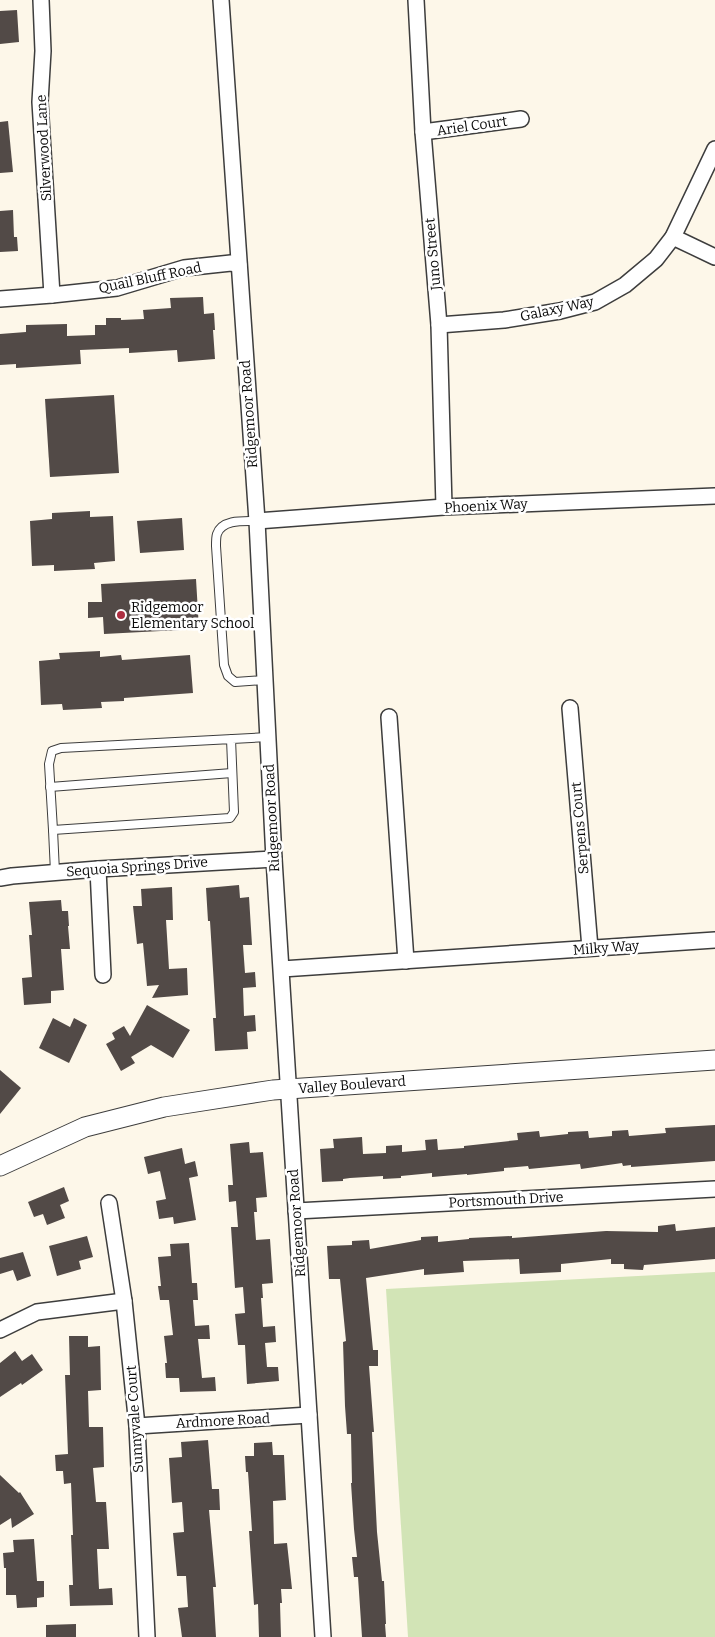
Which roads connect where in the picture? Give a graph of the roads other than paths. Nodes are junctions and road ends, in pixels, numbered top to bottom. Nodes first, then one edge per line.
1 (41, 0) edge
2 (221, 0) edge
3 (416, 0) edge
4 (521, 119) dead end
5 (423, 132) junction
6 (715, 148) edge
7 (673, 237) junction
8 (715, 257) edge
9 (239, 265) junction
10 (52, 296) junction
11 (0, 298) edge
12 (439, 325) junction
13 (715, 496) edge
14 (444, 507) junction
15 (257, 521) junction
16 (265, 680) junction
17 (570, 708) dead end
18 (389, 717) dead end
19 (268, 736) junction
20 (231, 739) junction
21 (232, 773) junction
22 (50, 787) junction
23 (53, 830) junction
24 (274, 859) junction
25 (98, 869) junction
26 (55, 872) junction
27 (0, 878) edge
28 (715, 940) edge
29 (590, 948) junction
30 (406, 961) junction
31 (282, 969) junction
32 (104, 975) dead end
33 (715, 1060) edge
34 (288, 1089) junction
35 (0, 1166) edge
36 (715, 1189) edge
37 (110, 1203) dead end
38 (296, 1211) junction
39 (124, 1301) junction
40 (0, 1330) edge
41 (309, 1415) junction
42 (137, 1426) junction
43 (147, 1637) edge
44 (323, 1637) edge

1 - 10 street, Silverwood Lane
2 - 9 street, Ridgemoor Road
3 - 5 street, Juno Street
4 - 5 street, Ariel Court
5 - 12 street, Juno Street
6 - 7 street, Galaxy Way
7 - 8 street
7 - 12 street, Galaxy Way
9 - 10 street, Quail Bluff Road
9 - 15 street, Ridgemoor Road
10 - 11 street, Quail Bluff Road
12 - 14 street, Juno Street
13 - 14 street, Phoenix Way
14 - 15 street, Phoenix Way
15 - 16 street, Ridgemoor Road
15 - 16 lane
16 - 19 street, Ridgemoor Road
17 - 29 street, Serpens Court
18 - 30 street
19 - 20 lane
19 - 24 street, Ridgemoor Road
20 - 21 lane
20 - 22 lane
21 - 22 lane
21 - 23 lane
22 - 23 lane
23 - 26 lane
24 - 25 street, Sequoia Springs Drive
24 - 31 street, Ridgemoor Road
25 - 26 street, Sequoia Springs Drive
25 - 32 street
26 - 27 street, Sequoia Springs Drive
28 - 29 street, Milky Way
29 - 30 street, Milky Way
30 - 31 street, Milky Way
31 - 34 street, Ridgemoor Road
33 - 34 street, Valley Boulevard
34 - 35 street, Valley Boulevard
34 - 38 street, Ridgemoor Road
36 - 38 street, Portsmouth Drive
37 - 39 street, Sunnyvale Court
38 - 41 street, Ridgemoor Road
39 - 40 street
39 - 42 street, Sunnyvale Court
41 - 42 street, Ardmore Road
41 - 44 street, Ridgemoor Road
42 - 43 street, Sunnyvale Court

